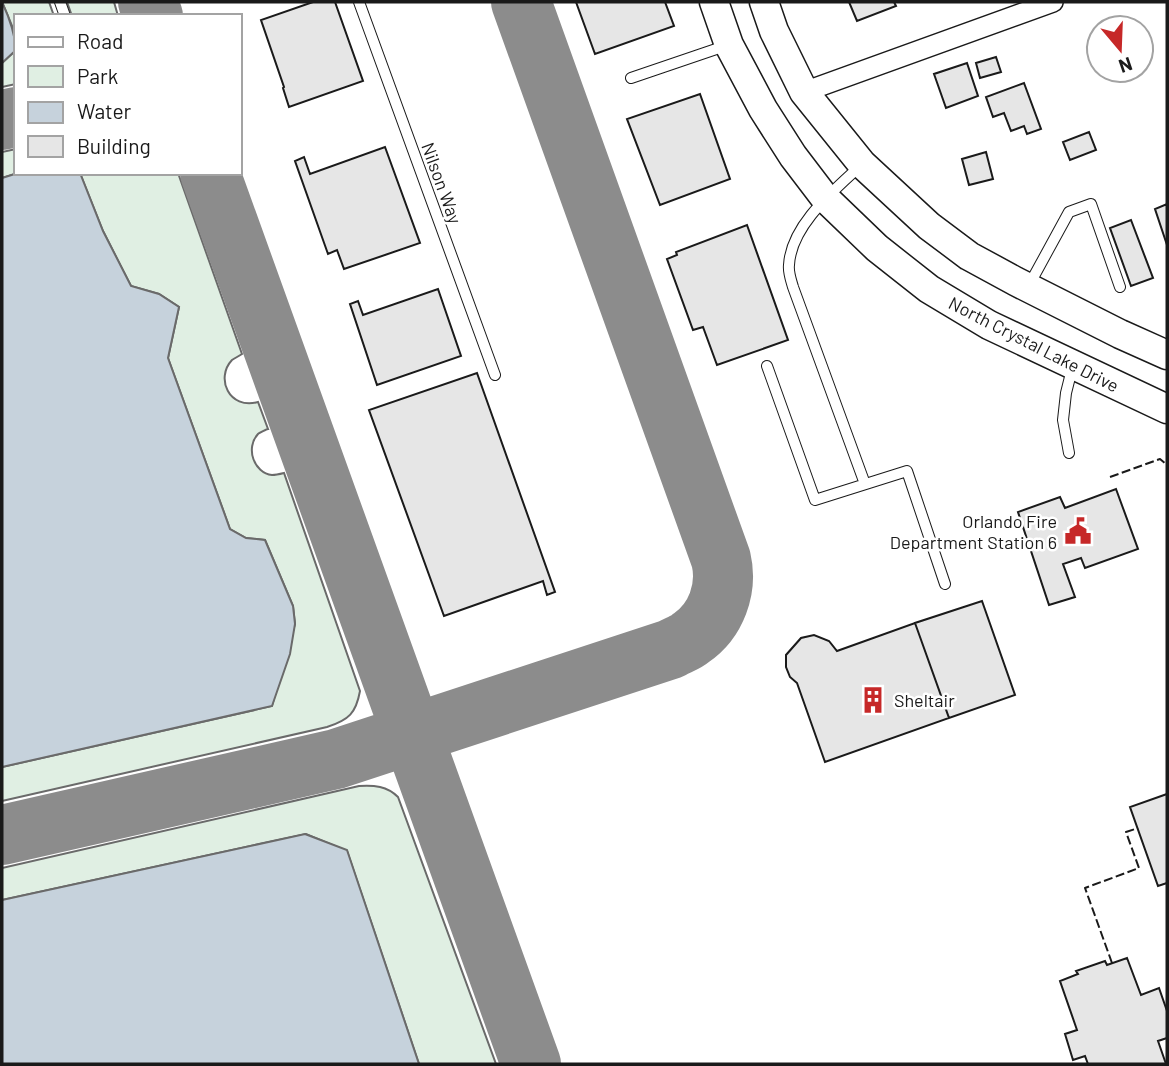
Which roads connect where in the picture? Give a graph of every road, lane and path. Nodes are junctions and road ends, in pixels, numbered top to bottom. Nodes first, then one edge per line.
1 (359, 2) edge
2 (714, 2) edge
3 (764, 2) edge
4 (1053, 2) edge
5 (729, 45) junction
6 (631, 78) dead end
7 (804, 92) junction
8 (862, 164) junction
9 (825, 198) junction
10 (1028, 287) junction
11 (1120, 287) dead end
12 (1167, 355) edge
13 (1073, 365) junction
14 (767, 366) dead end
15 (495, 375) dead end
16 (1167, 410) edge
17 (1069, 453) dead end
18 (865, 484) junction
19 (945, 584) dead end

1 - 15 lane, Nilson Way
2 - 5 main road, North Crystal Lake Drive
3 - 7 main road
4 - 7 street
5 - 6 lane
5 - 9 main road, North Crystal Lake Drive
7 - 8 main road
8 - 9 lane
8 - 10 main road
9 - 13 main road, North Crystal Lake Drive
9 - 18 lane
10 - 11 lane
10 - 12 main road
13 - 16 main road, North Crystal Lake Drive
13 - 17 lane
14 - 18 lane
18 - 19 lane

